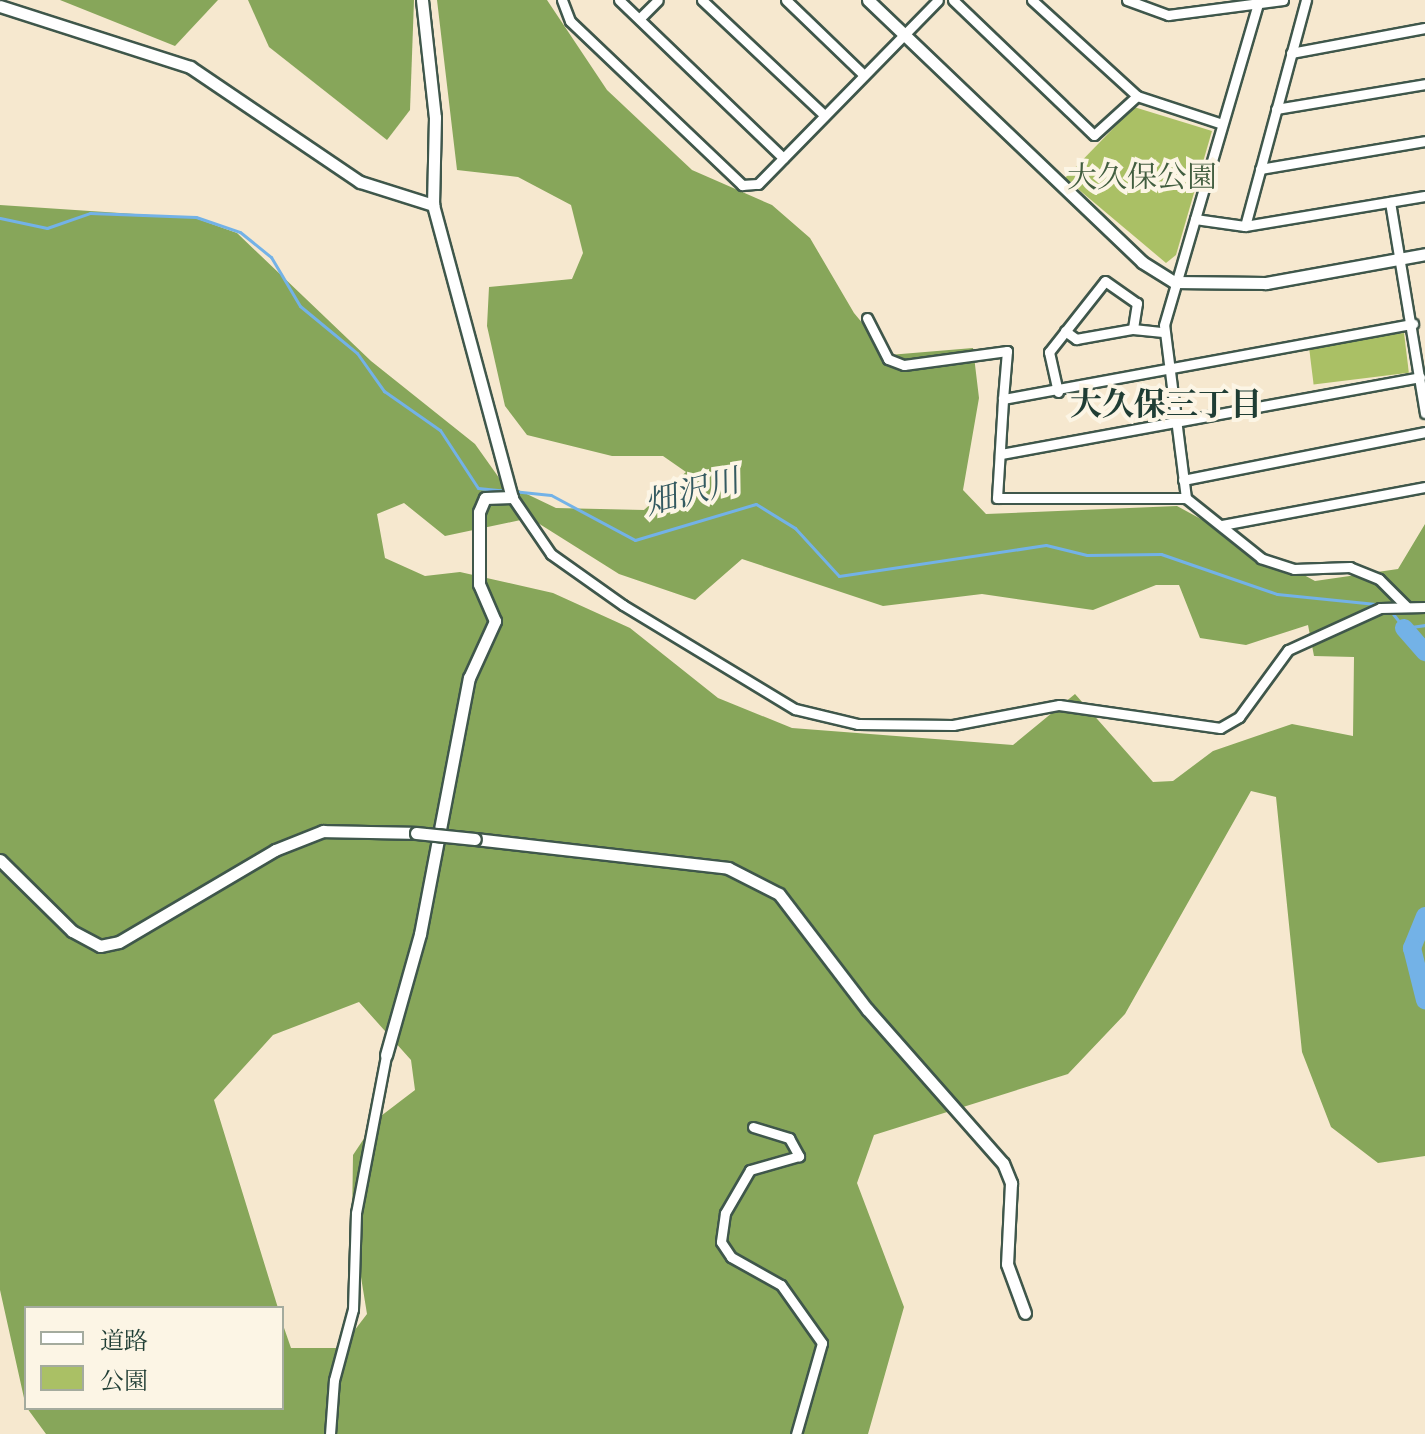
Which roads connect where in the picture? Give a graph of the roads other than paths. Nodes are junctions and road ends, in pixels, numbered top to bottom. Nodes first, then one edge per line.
1 (422, 0) edge
2 (562, 0) edge
3 (619, 0) edge
4 (658, 0) edge
5 (702, 0) edge
6 (786, 0) edge
7 (868, 0) edge
8 (938, 0) edge
9 (953, 0) edge
10 (1032, 0) edge
11 (1127, 0) edge
12 (1283, 0) edge
13 (1306, 0) edge
14 (1258, 2) edge
15 (0, 6) edge
16 (640, 18) junction
17 (1425, 28) edge
18 (904, 35) junction
19 (1291, 53) junction
20 (864, 75) junction
21 (1425, 84) edge
22 (1137, 96) junction
23 (1276, 109) junction
24 (823, 114) junction
25 (1222, 124) junction
26 (1425, 141) edge
27 (783, 158) junction
28 (1260, 169) junction
29 (1425, 196) edge
30 (1390, 202) junction
31 (433, 205) junction
32 (1195, 219) junction
33 (1245, 226) junction
34 (1425, 254) edge
35 (1400, 259) junction
36 (1174, 282) junction
37 (867, 318) dead end
38 (1413, 324) junction
39 (1133, 329) junction
40 (1065, 331) junction
41 (1163, 332) junction
42 (1166, 373) junction
43 (1420, 377) junction
44 (1058, 392) junction
45 (1003, 399) junction
46 (1425, 413) edge
47 (1174, 426) junction
48 (1425, 432) edge
49 (1001, 454) junction
50 (1183, 480) junction
51 (1425, 487) edge
52 (512, 497) junction
53 (1186, 498) junction
54 (1222, 525) junction
55 (1406, 606) junction
56 (1425, 607) edge
57 (0, 860) edge
58 (386, 1055) joint
59 (753, 1127) dead end
60 (1025, 1313) dead end
61 (330, 1434) edge
62 (796, 1434) edge

1 - 31 street
2 - 27 street
3 - 16 street
4 - 16 street
5 - 24 street
6 - 20 street
7 - 18 street
8 - 18 street
9 - 22 street
10 - 22 street
11 - 14 street
12 - 14 street
13 - 19 street
14 - 25 street
15 - 31 street
16 - 27 street
17 - 19 street
18 - 20 street
18 - 36 street
19 - 23 street
20 - 24 street
21 - 23 street
22 - 25 street
23 - 28 street
24 - 27 street
25 - 32 street
26 - 28 street
28 - 33 street
29 - 30 street
30 - 33 street
30 - 35 street
31 - 52 street
32 - 33 street
32 - 36 street
34 - 35 street
35 - 36 street
35 - 38 street
36 - 41 street
37 - 45 street
38 - 42 street
38 - 43 street
39 - 40 street
39 - 40 street
39 - 41 street
40 - 44 street
41 - 42 street
42 - 44 street
42 - 47 street
43 - 46 street
43 - 47 street
44 - 45 street
45 - 49 street
47 - 49 street
47 - 50 street
48 - 50 street
49 - 53 street
50 - 53 street
51 - 54 street
52 - 55 street
52 - 58 street
53 - 54 street
54 - 55 street
55 - 56 street
57 - 60 street, bridge
58 - 61 street
59 - 62 street

